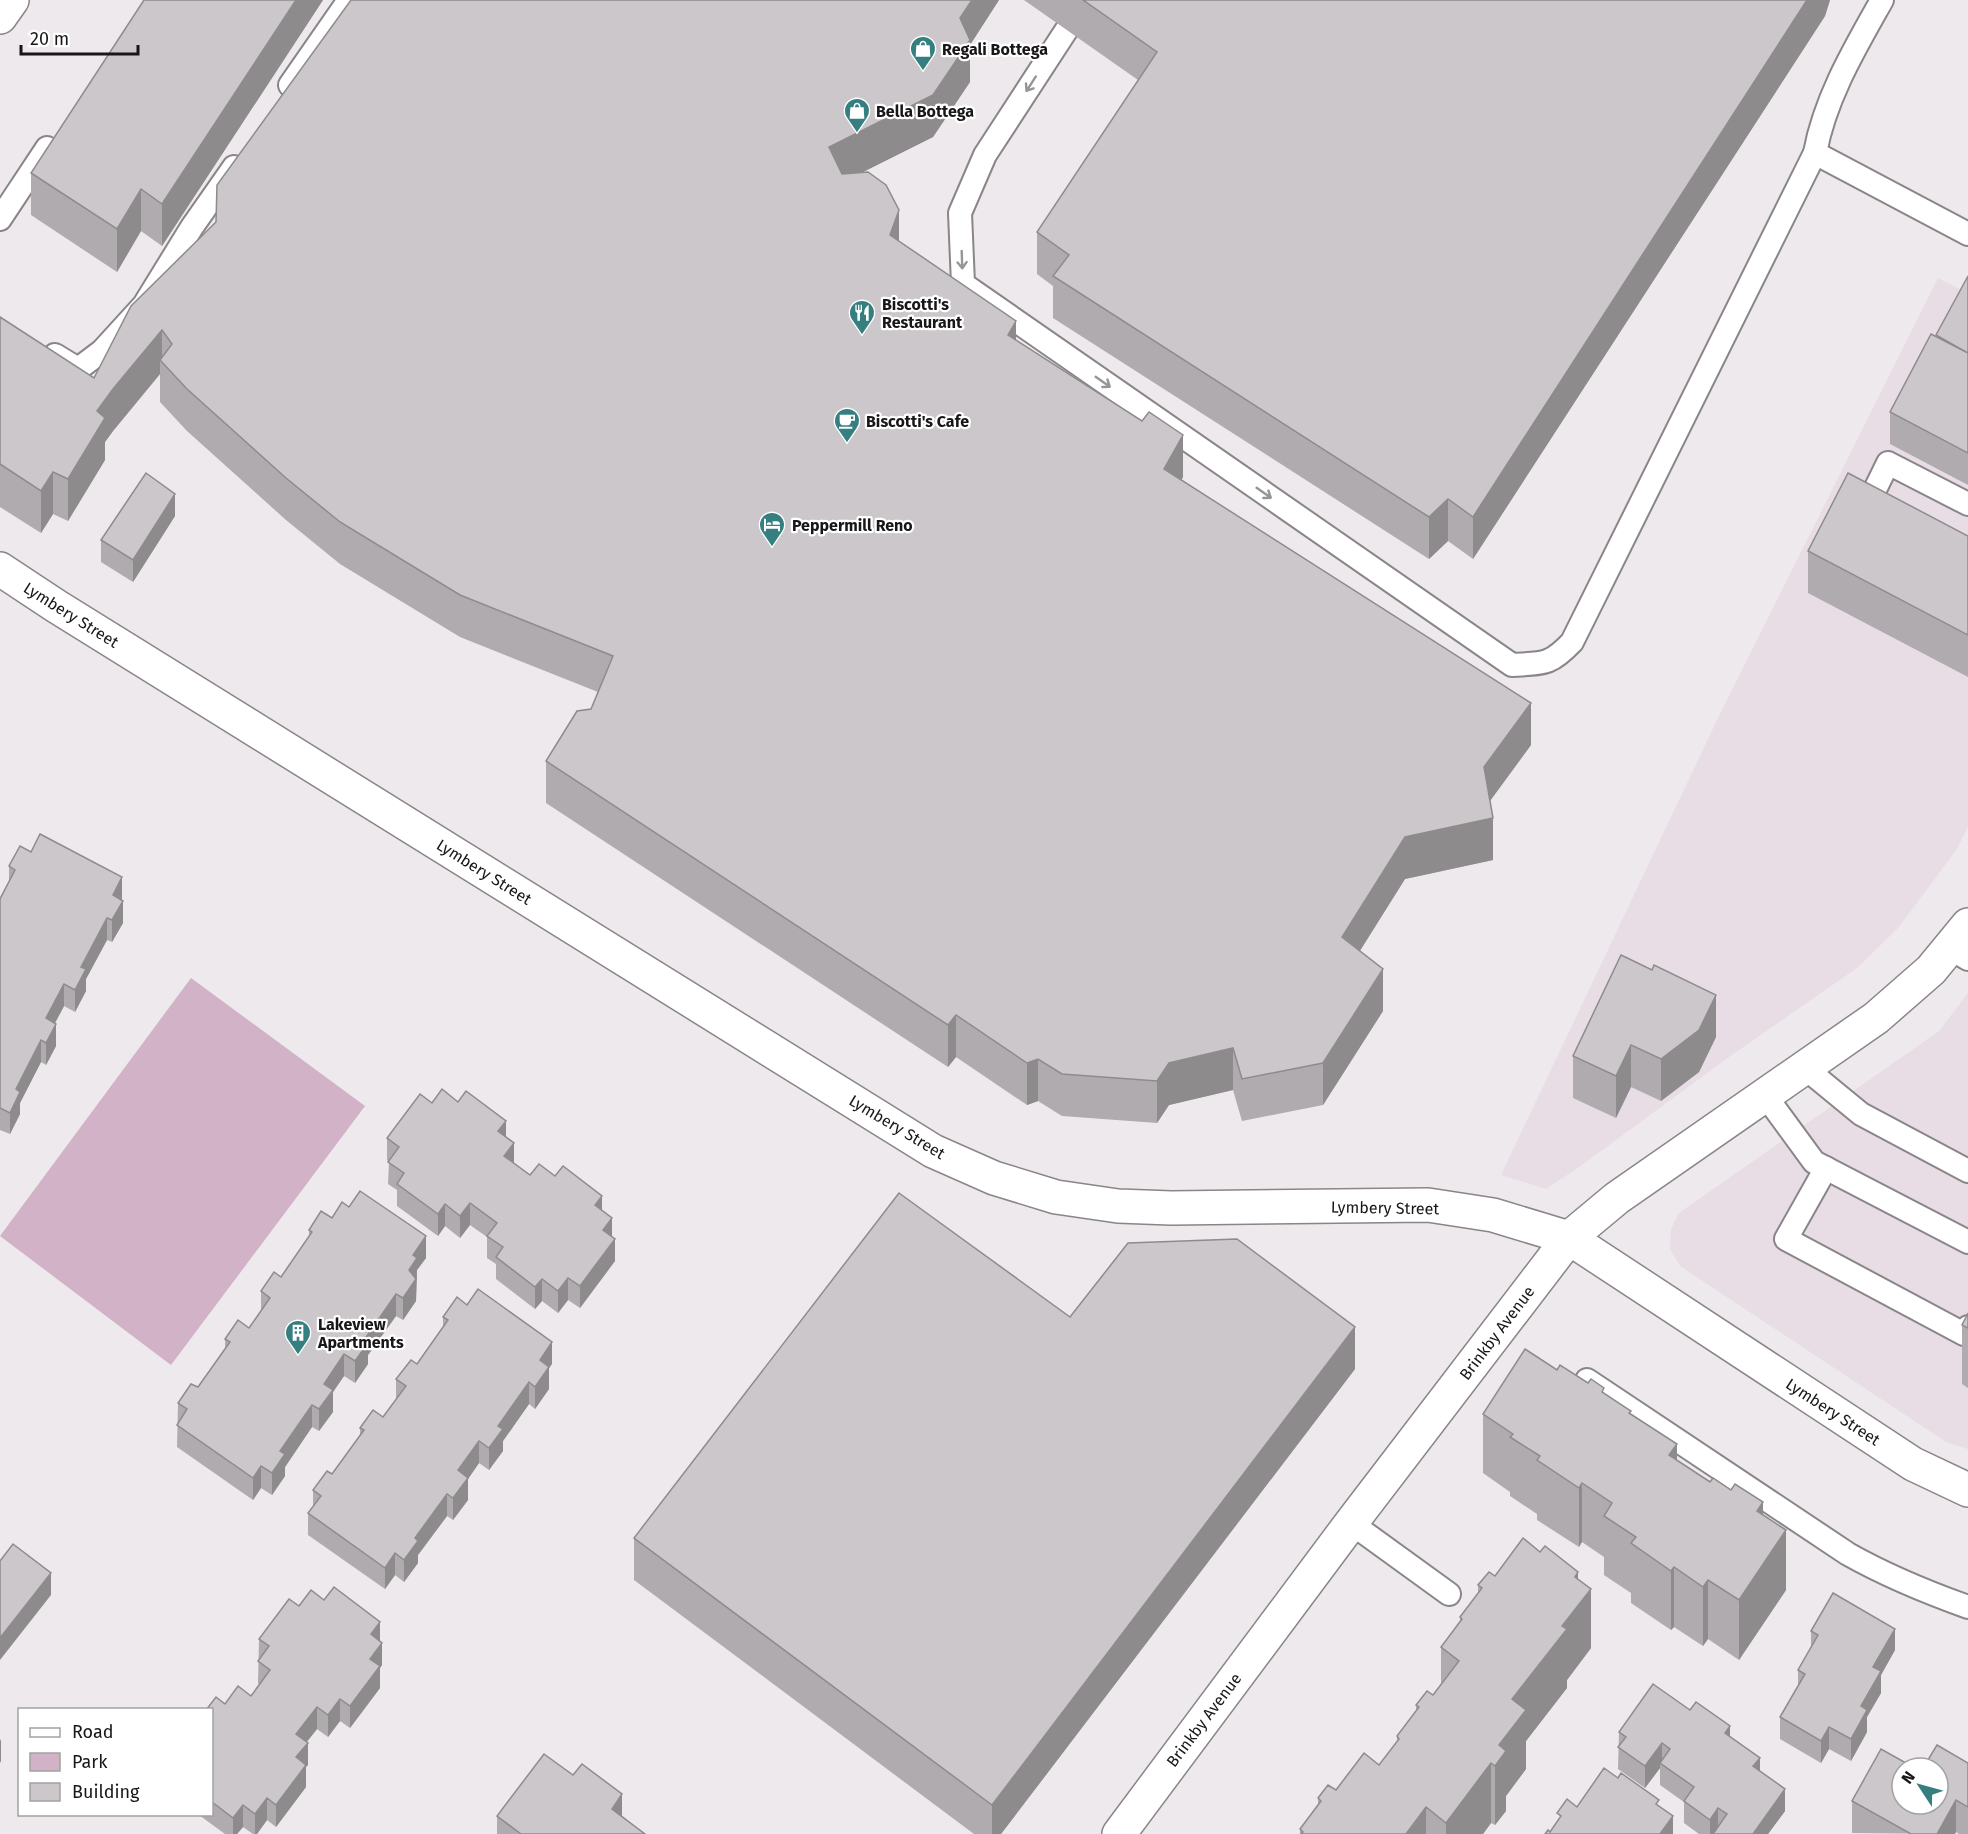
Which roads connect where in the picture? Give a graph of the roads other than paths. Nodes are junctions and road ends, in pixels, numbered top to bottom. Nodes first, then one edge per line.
1 (349, 0) edge
2 (1086, 0) edge
3 (1882, 0) edge
4 (277, 104) edge
5 (59, 129) edge
6 (244, 151) edge
7 (1815, 153) junction
8 (0, 219) edge
9 (1968, 234) edge
10 (39, 345) edge
11 (1968, 504) edge
12 (1885, 523) edge
13 (0, 569) edge
14 (1962, 944) edge
15 (1805, 1068) junction
16 (1765, 1095) junction
17 (1966, 1164) edge
18 (1826, 1168) junction
19 (1569, 1238) junction
20 (1968, 1242) edge
21 (1968, 1327) edge
22 (1587, 1380) edge
23 (1968, 1490) edge
24 (1351, 1523) junction
25 (1449, 1594) dead end
26 (1968, 1607) edge
27 (1119, 1834) edge

1 - 4 lane
2 -> 7 lane
3 - 7 lane
5 - 8 lane
6 - 10 lane
7 - 9 lane
11 - 12 lane
13 - 19 street, Lymbery Street
14 - 15 street, Brinkby Avenue
15 - 16 street, Brinkby Avenue
15 - 17 lane
16 - 18 lane
16 - 19 street, Brinkby Avenue
18 - 20 lane
18 - 21 lane
19 - 23 street, Lymbery Street
19 - 24 street, Brinkby Avenue
22 - 26 lane
24 - 25 lane
24 - 27 street, Brinkby Avenue

